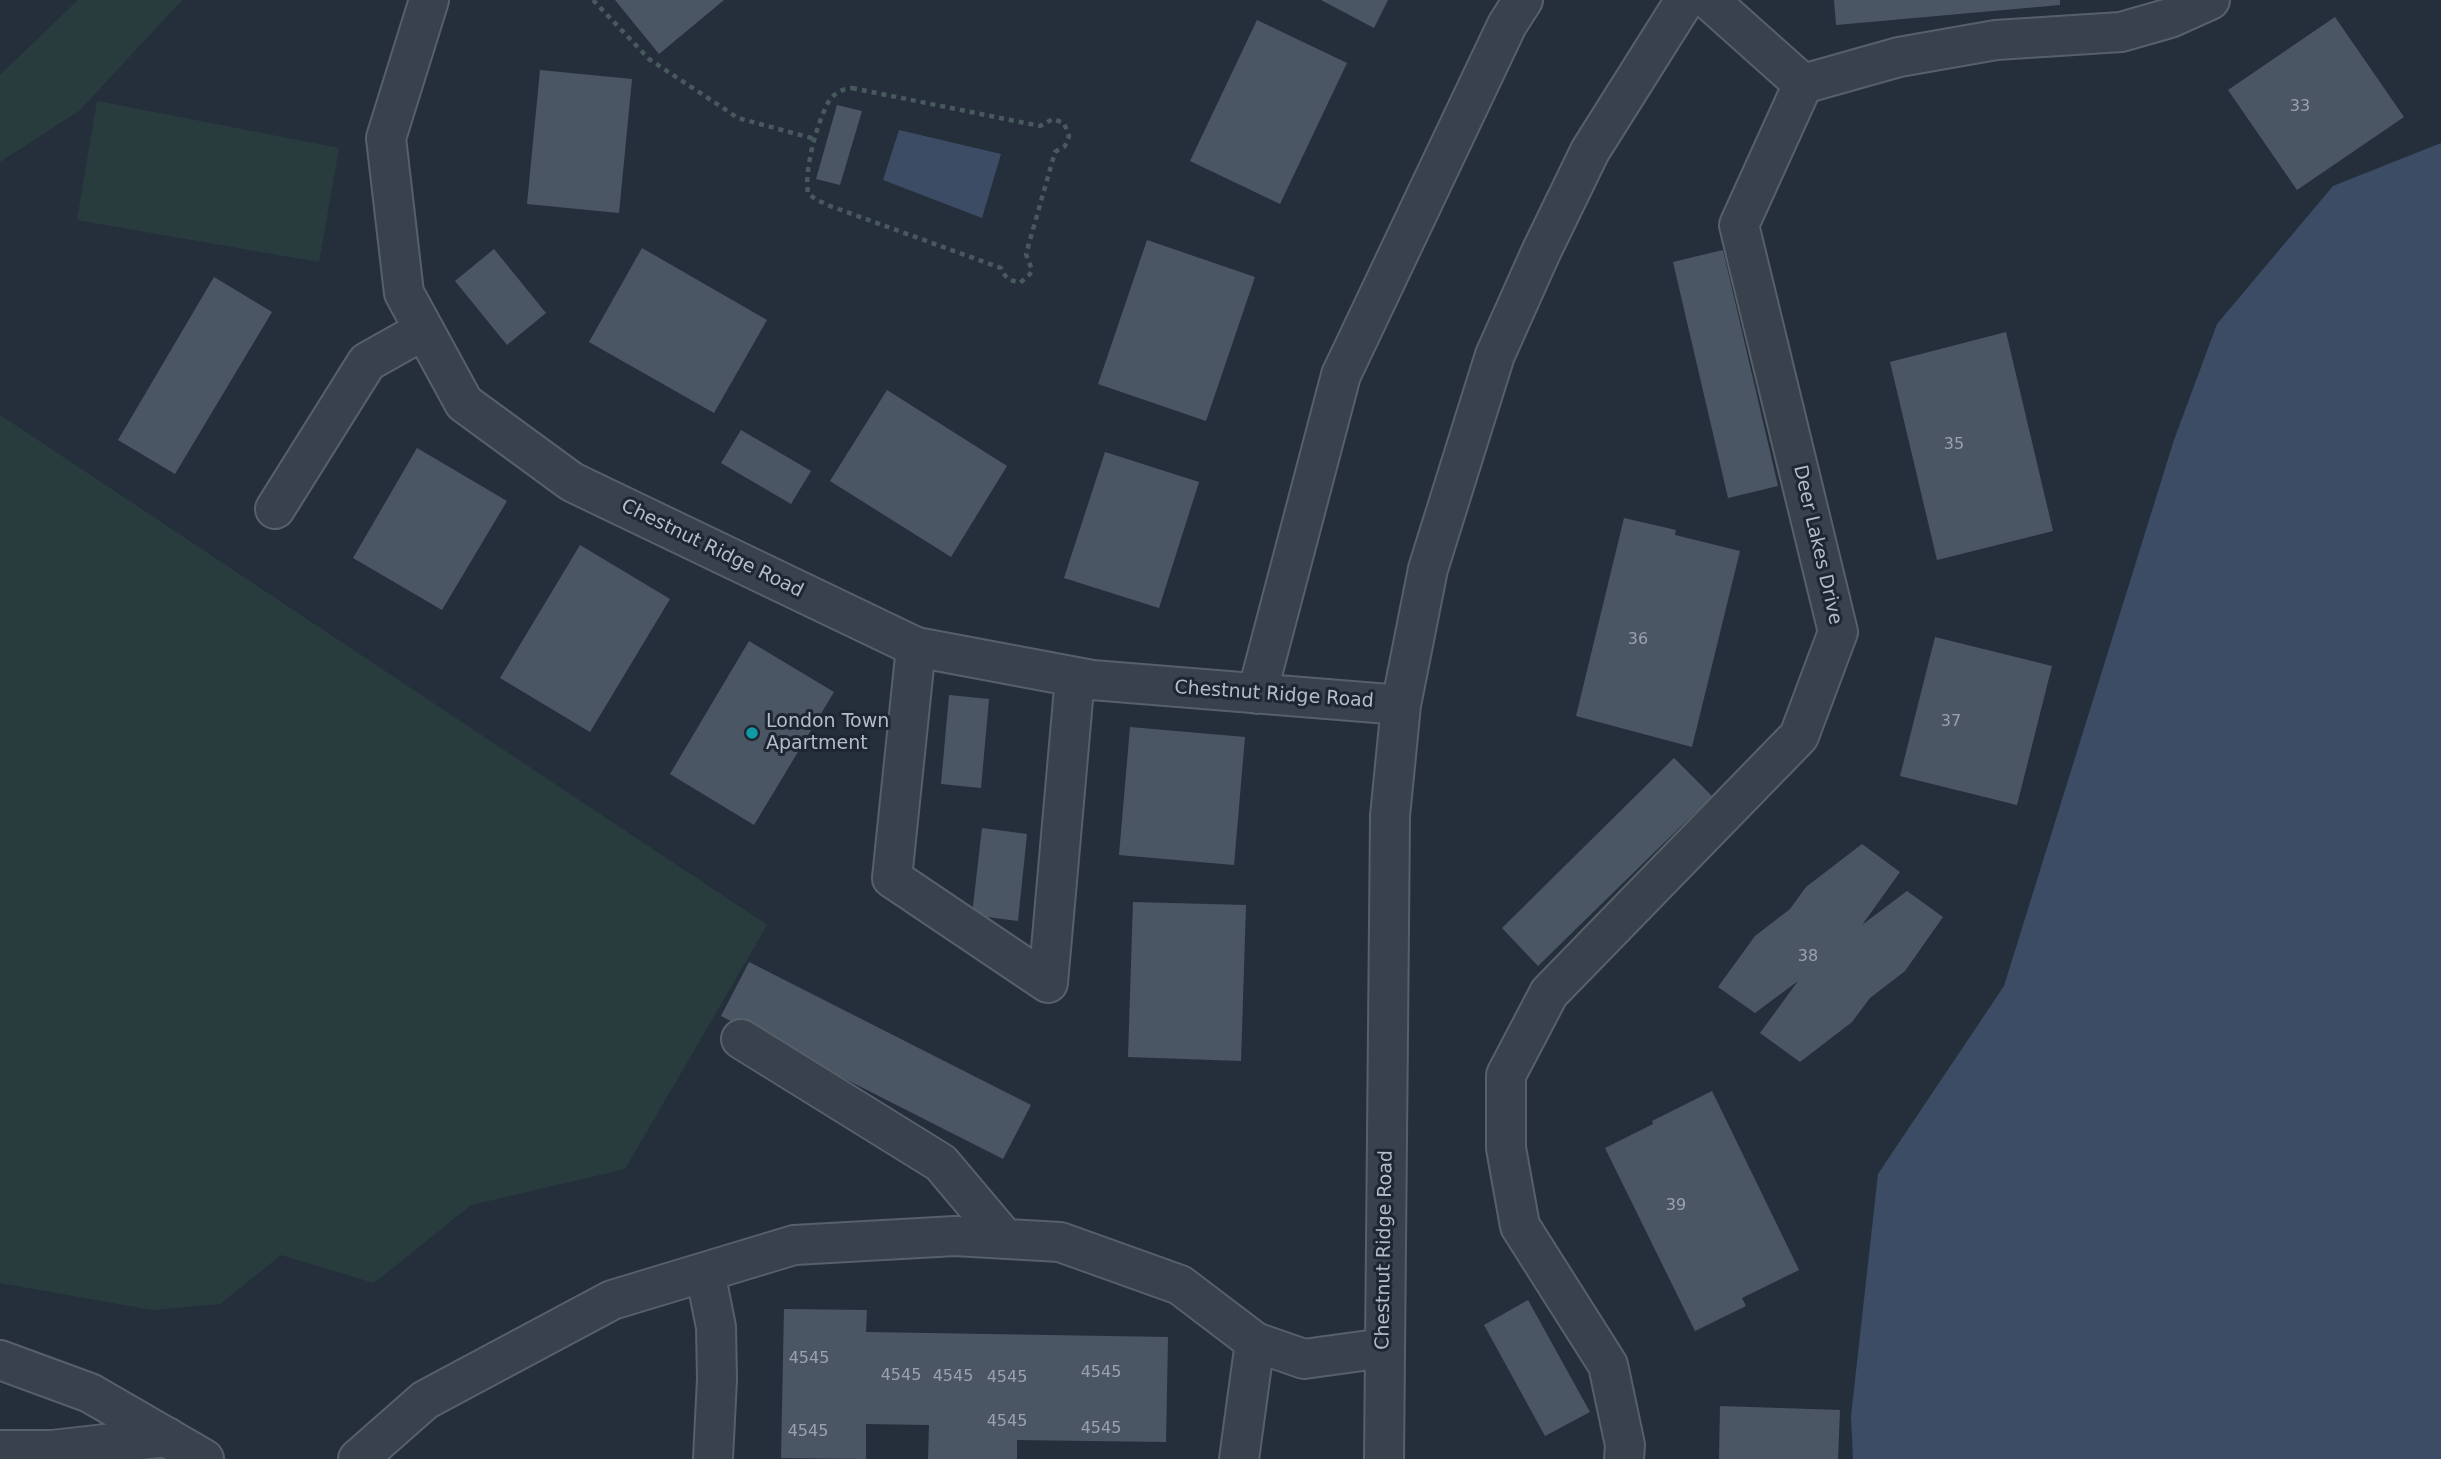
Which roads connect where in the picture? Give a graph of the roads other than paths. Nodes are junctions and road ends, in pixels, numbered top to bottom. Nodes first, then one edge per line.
1 (429, 0) edge
2 (1524, 0) edge
3 (1685, 0) edge
4 (1709, 0) edge
5 (2210, 0) edge
6 (1803, 84) junction
7 (424, 330) junction
8 (275, 509) dead end
9 (916, 648) junction
10 (1075, 677) junction
11 (1257, 694) junction
12 (1401, 705) junction
13 (741, 1039) dead end
14 (1005, 1239) junction
15 (705, 1272) junction
16 (1255, 1342) junction
17 (1384, 1348) junction
18 (0, 1360) edge
19 (167, 1437) junction
20 (0, 1450) edge
21 (204, 1459) edge
22 (358, 1459) edge
23 (713, 1459) edge
24 (1239, 1459) edge
25 (1384, 1459) edge
26 (1624, 1459) edge

1 - 7 street, Chestnut Ridge Road
2 - 11 street
3 - 12 street, Chestnut Ridge Road
4 - 6 street
5 - 6 street
6 - 26 street, Deer Lakes Drive
7 - 8 street
7 - 9 street, Chestnut Ridge Road
9 - 10 street, Chestnut Ridge Road
9 - 10 street
10 - 11 street, Chestnut Ridge Road
11 - 12 street, Chestnut Ridge Road
12 - 17 street, Chestnut Ridge Road
13 - 14 street
14 - 15 street
14 - 16 street
15 - 22 street
15 - 23 street
16 - 17 street
16 - 24 street
17 - 25 street, Chestnut Ridge Road
18 - 19 street
19 - 20 street
19 - 21 street

